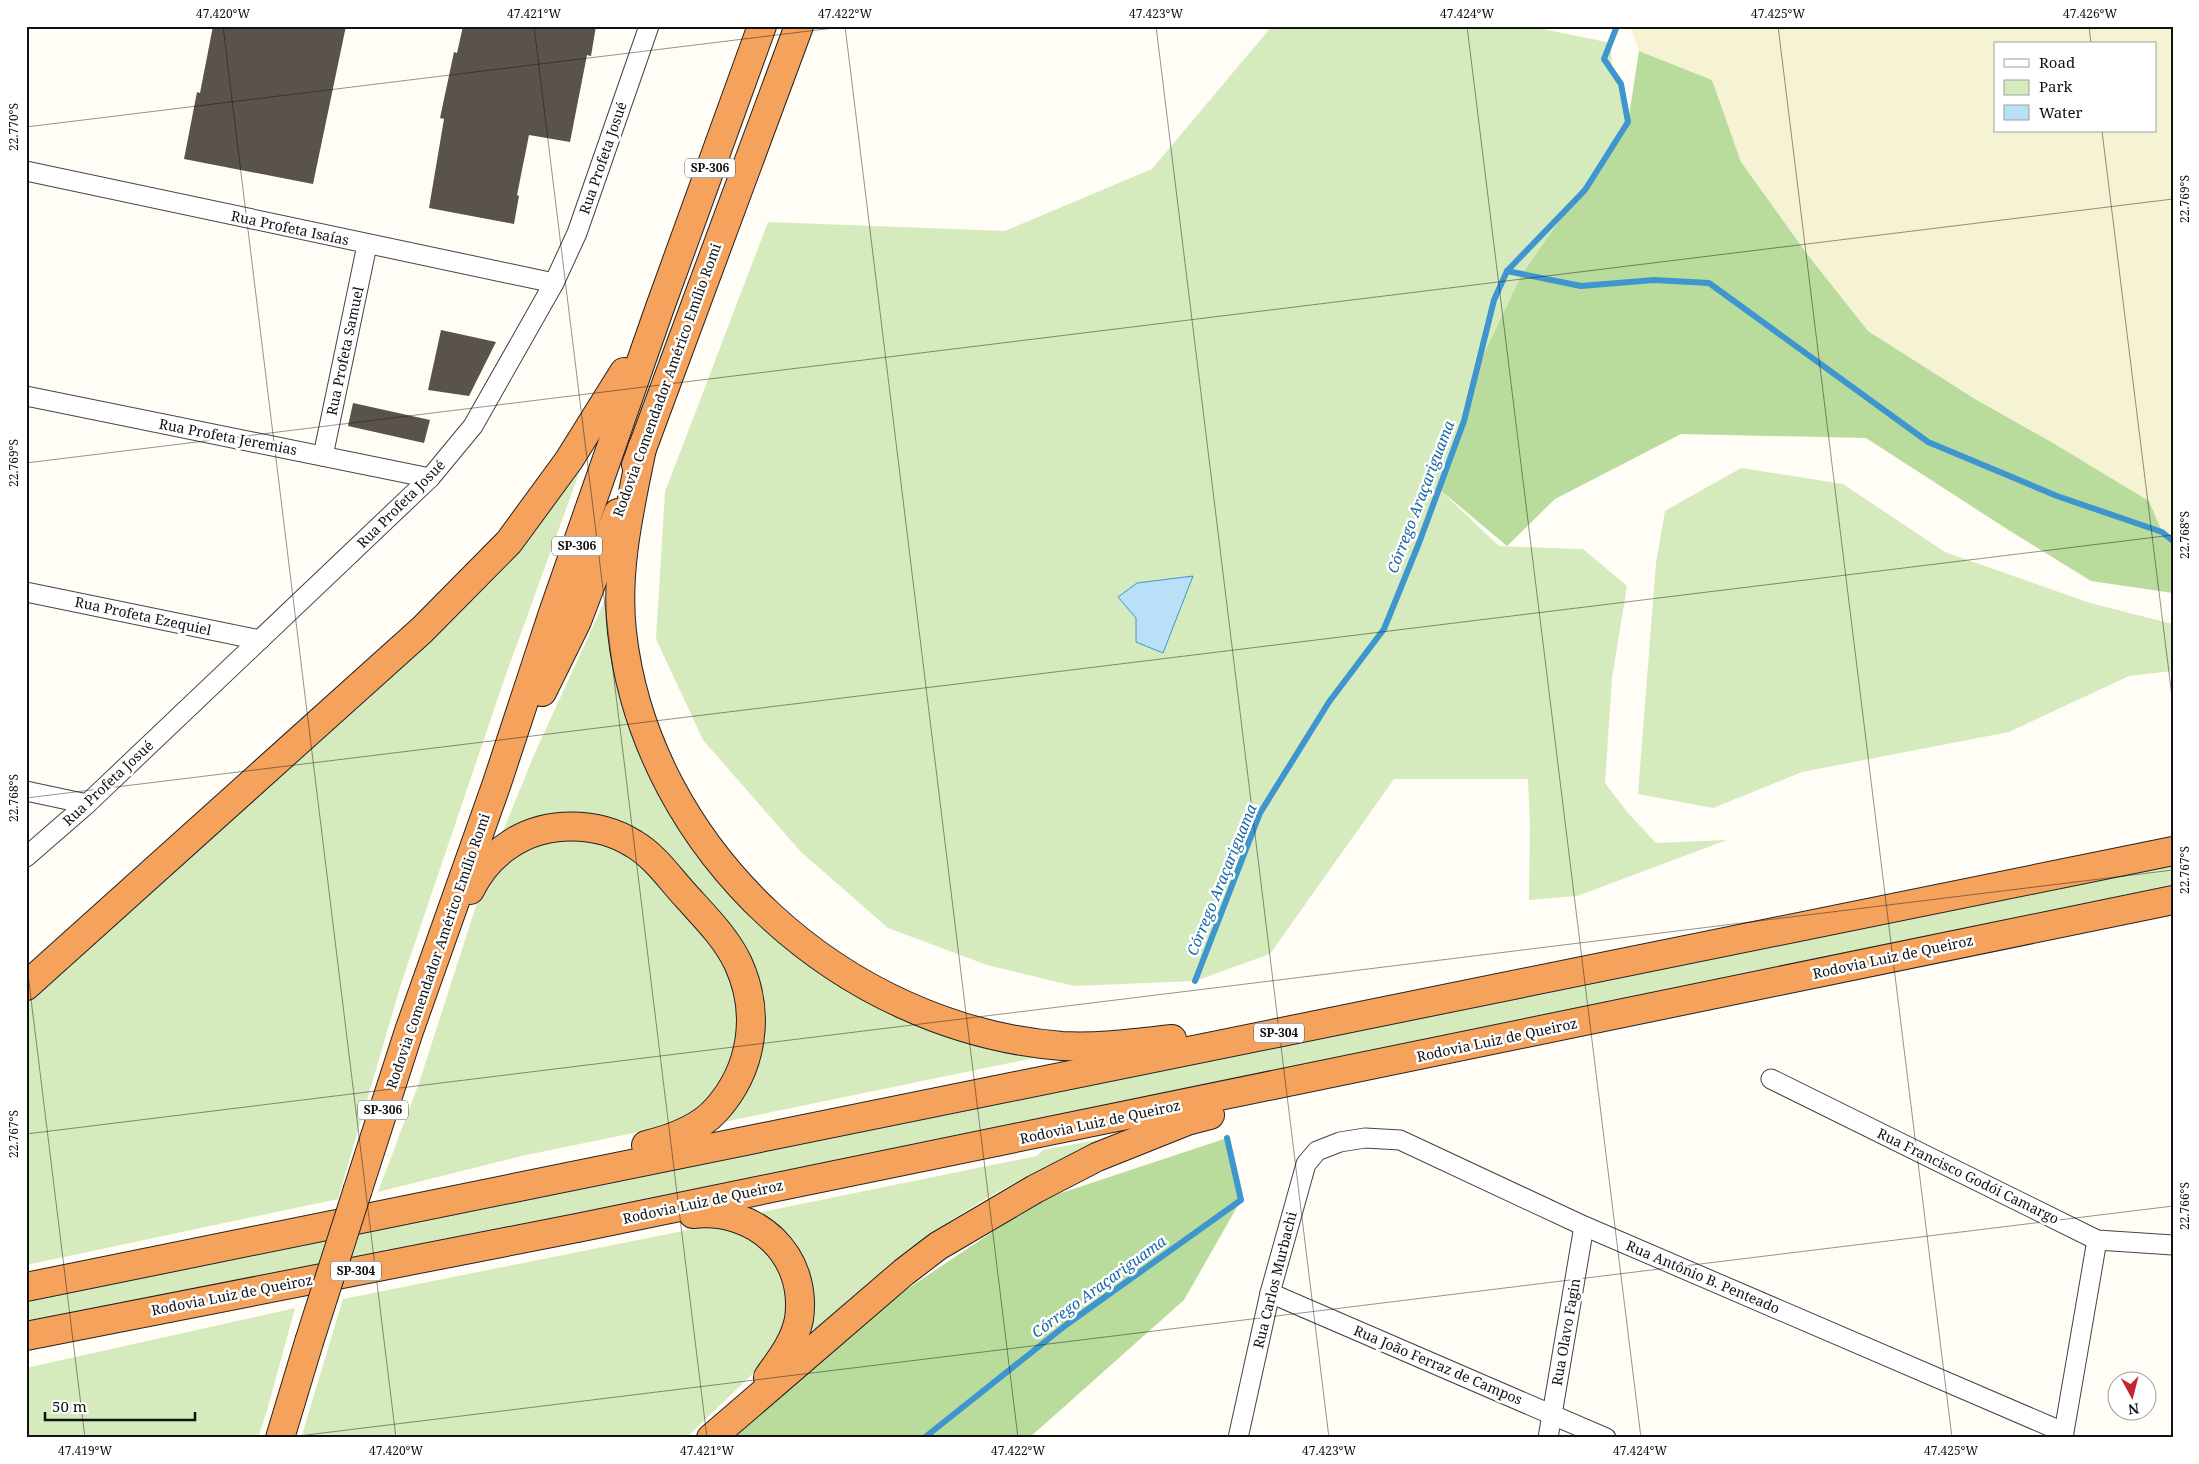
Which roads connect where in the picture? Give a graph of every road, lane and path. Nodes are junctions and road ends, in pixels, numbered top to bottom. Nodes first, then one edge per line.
1 (649, 26) edge
2 (762, 26) edge
3 (799, 26) edge
4 (26, 171) edge
5 (367, 245) junction
6 (554, 283) junction
7 (659, 310) junction
8 (26, 396) edge
9 (642, 448) junction
10 (323, 456) junction
11 (430, 478) junction
12 (26, 592) edge
13 (260, 640) junction
14 (497, 783) junction
15 (26, 791) edge
16 (87, 804) junction
17 (2173, 851) edge
18 (26, 857) edge
19 (2173, 900) edge
20 (26, 986) edge
21 (1421, 1004) junction
22 (1617, 1015) junction
23 (409, 1031) junction
24 (1771, 1079) dead end
25 (1340, 1142) joint
26 (386, 1213) junction
27 (1584, 1226) junction
28 (582, 1227) junction
29 (2098, 1240) junction
30 (2173, 1245) edge
31 (26, 1287) edge
32 (1270, 1293) junction
33 (130, 1315) junction
34 (26, 1336) edge
35 (26, 1349) edge
36 (748, 1404) junction
37 (1552, 1413) junction
38 (2063, 1435) edge
39 (280, 1437) edge
40 (711, 1438) edge
41 (1238, 1438) edge
42 (1548, 1438) edge
43 (1606, 1438) edge

1 - 6 street, Rua Profeta Josué
2 - 7 highway, Rodovia Comendador Américo Emílio Romi / SP-306
3 - 9 highway, Rodovia Comendador Américo Emílio Romi / SP-306
4 - 5 street, Rua Profeta Isaías
5 - 6 street, Rua Profeta Isaías
5 - 10 street, Rua Profeta Samuel
6 - 11 street, Rua Profeta Josué
7 - 14 highway, Rodovia Comendador Américo Emílio Romi / SP-306
7 - 20 highway
8 - 10 street, Rua Profeta Jeremias
9 - 14 highway, Rodovia Comendador Américo Emílio Romi / SP-306
9 - 21 highway
10 - 11 street, Rua Profeta Jeremias
11 - 13 street, Rua Profeta Josué
12 - 13 street, Rua Profeta Ezequiel
13 - 16 street, Rua Profeta Josué
14 - 23 highway, Rodovia Comendador Américo Emílio Romi / SP-306
15 - 16 street
16 - 18 street, Rua Profeta Josué
17 - 21 highway, SP-304
19 - 22 highway, Rodovia Luiz de Queiroz / SP-304
21 - 26 highway, SP-304
22 - 28 highway, Rodovia Luiz de Queiroz / SP-304
22 - 36 highway
23 - 26 highway
23 - 39 highway, Rodovia Comendador Américo Emílio Romi / SP-306, bridge
24 - 29 street, Rua Francisco Godói Camargo
25 - 27 street, Rua Antônio B. Penteado
25 - 32 street, Rua Carlos Murbachi
26 - 31 highway, SP-304
27 - 37 street, Rua Olavo Fagin
27 - 38 street, Rua Antônio B. Penteado
28 - 33 highway, Rodovia Luiz de Queiroz / SP-304
28 - 36 highway
29 - 30 street, Rua Francisco Godói Camargo
29 - 38 street
32 - 37 street, Rua João Ferraz de Campos
32 - 41 street, Rua Carlos Murbachi
33 - 34 highway, Rodovia Luiz de Queiroz / SP-304
33 - 35 highway
36 - 40 highway
37 - 42 street, Rua Olavo Fagin
37 - 43 street, Rua João Ferraz de Campos

